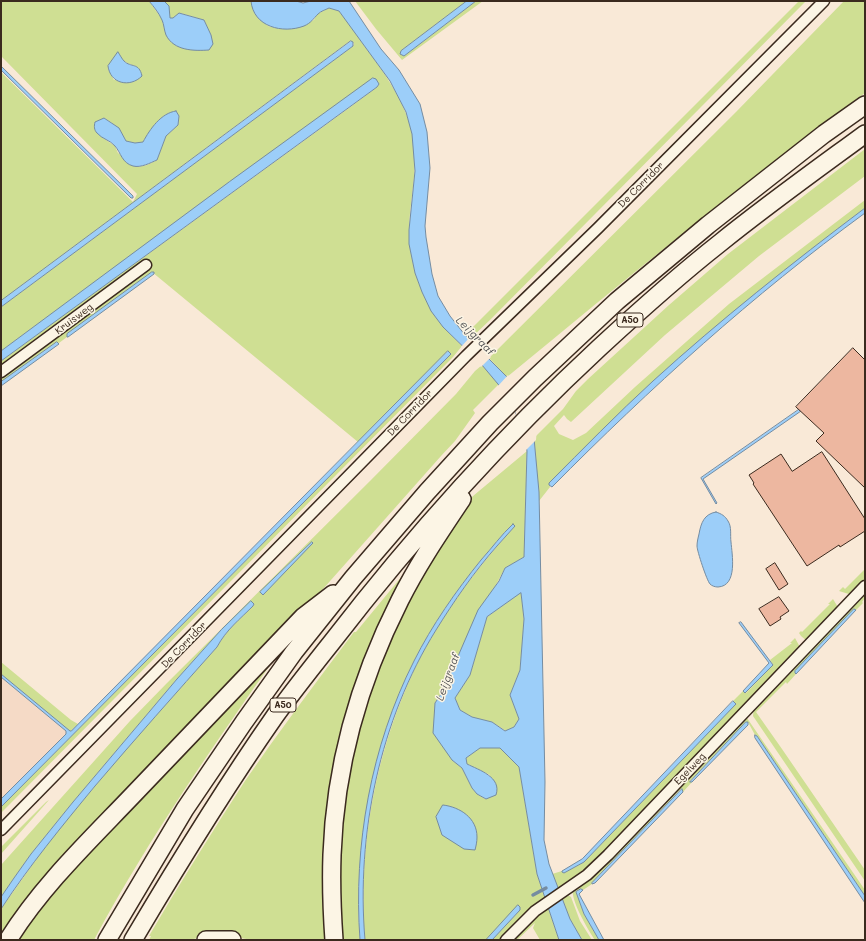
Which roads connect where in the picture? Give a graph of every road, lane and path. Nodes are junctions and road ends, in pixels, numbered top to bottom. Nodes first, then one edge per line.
1 (824, 1) edge
2 (865, 105) edge
3 (865, 134) edge
4 (146, 265) dead end
5 (1, 372) edge
6 (494, 452) junction
7 (353, 578) junction
8 (865, 586) edge
9 (1, 830) edge
10 (8, 940) edge
11 (107, 940) edge
12 (133, 940) edge
13 (206, 940) edge
14 (232, 940) edge
15 (334, 940) edge
16 (506, 940) edge

1 - 9 street, De Corridor
2 - 7 highway, A50
3 - 6 highway, A50
4 - 5 street, Kruisweg
6 - 12 highway, A50
6 - 15 highway, A50
7 - 10 highway, A50
7 - 11 highway, A50
8 - 16 street, Egelweg
13 - 14 highway

